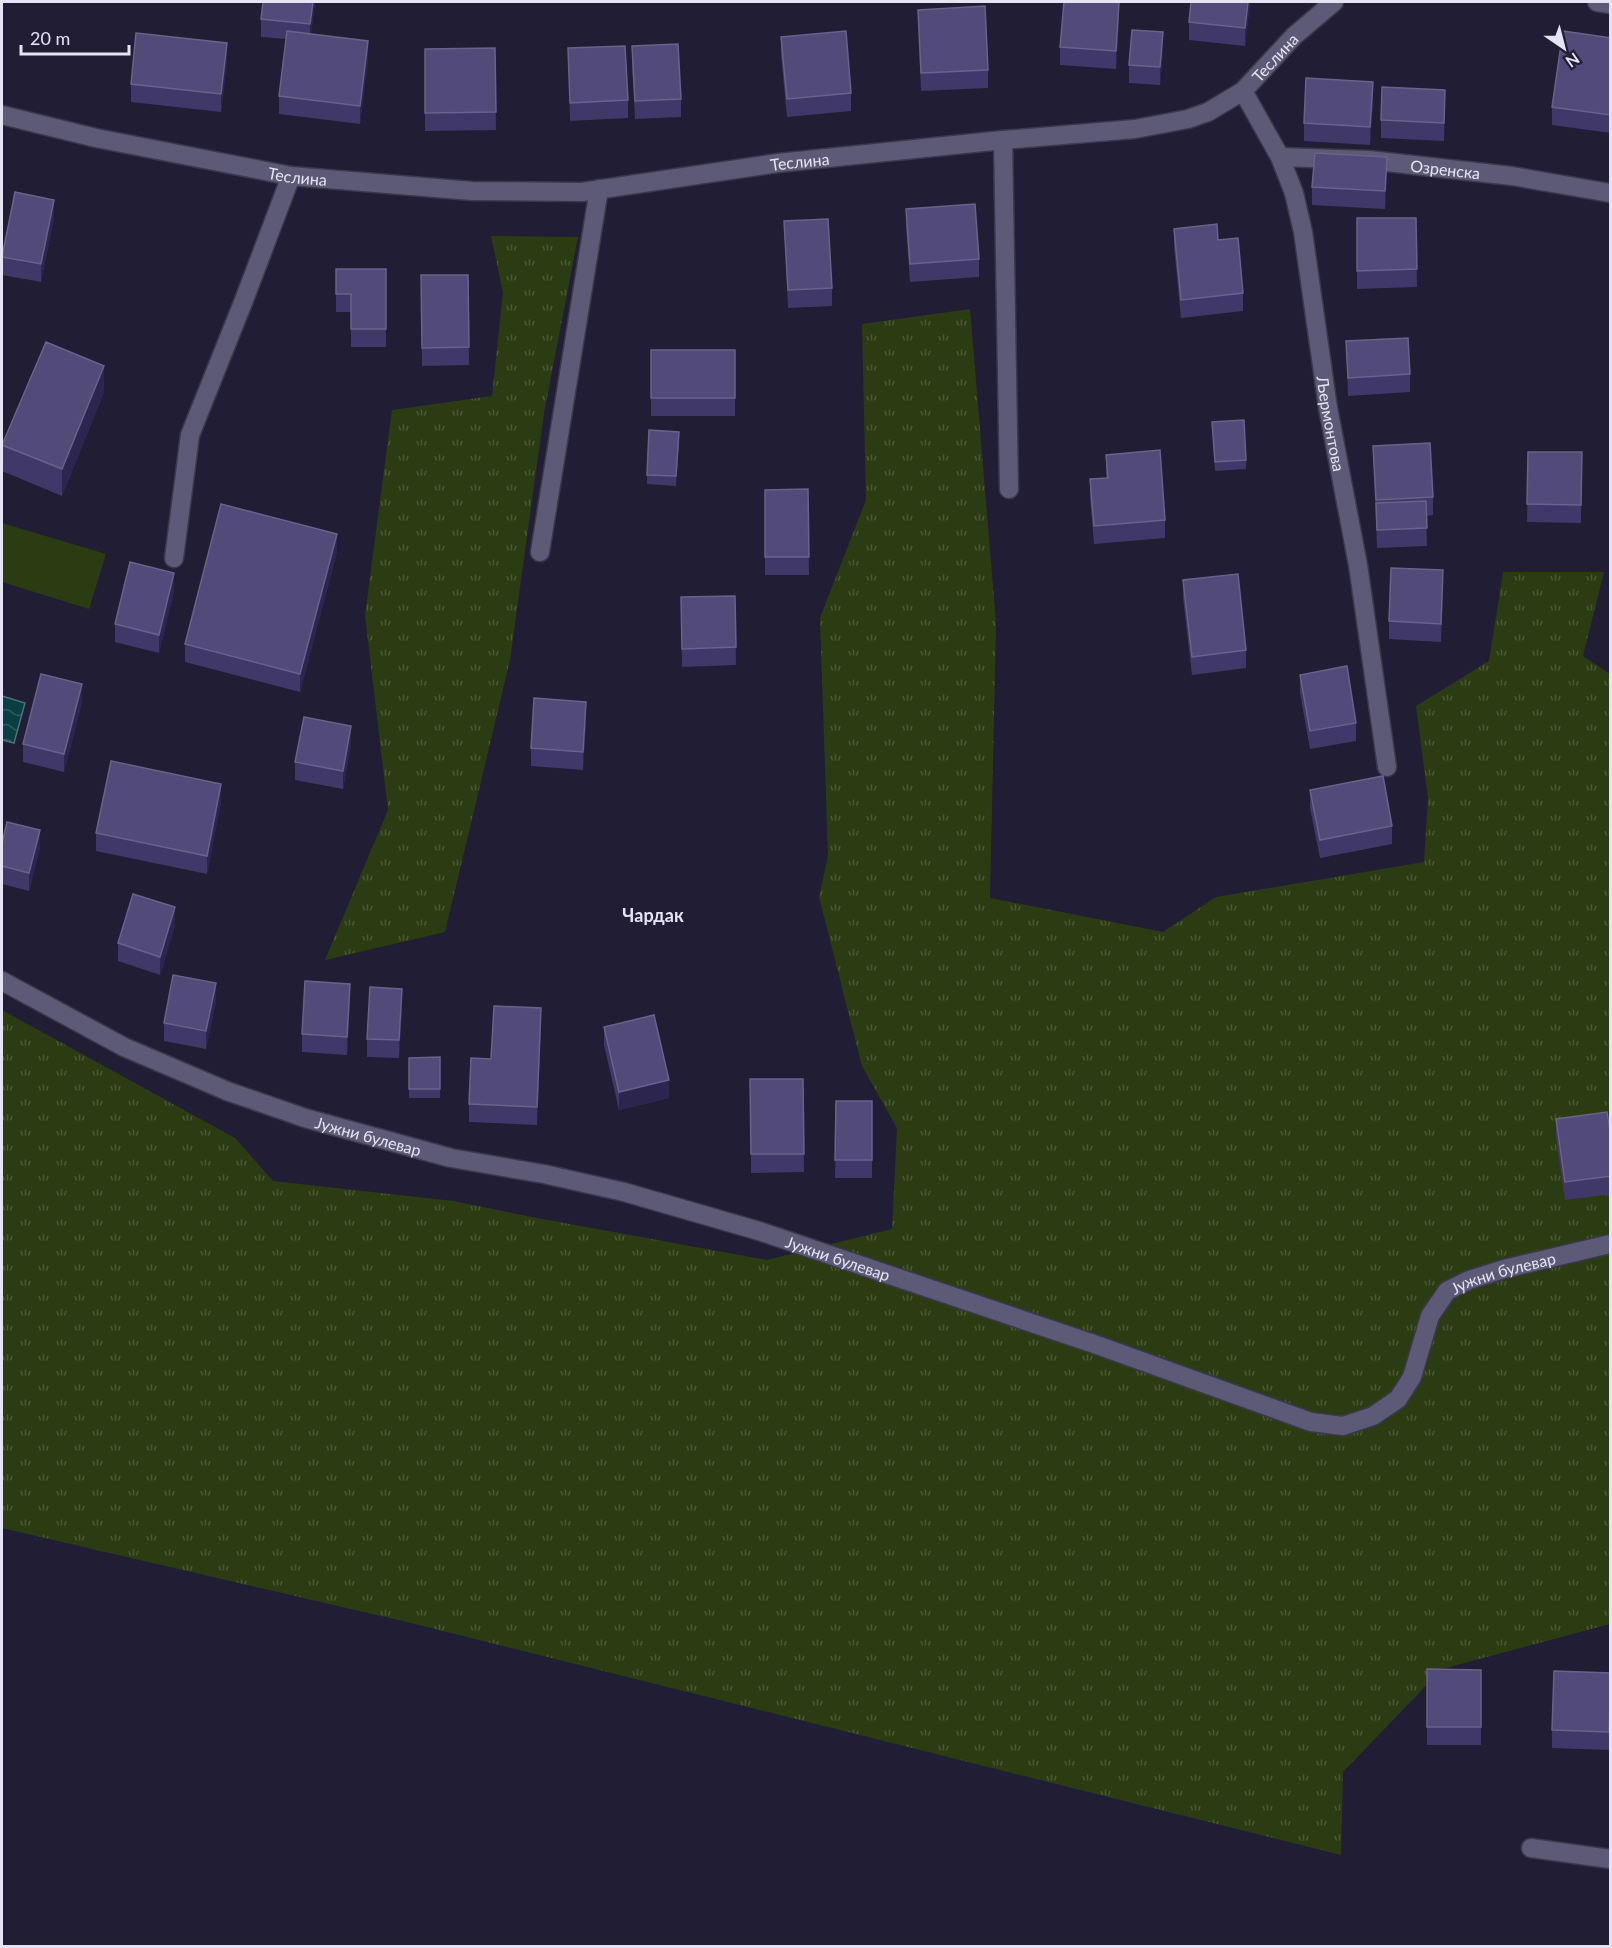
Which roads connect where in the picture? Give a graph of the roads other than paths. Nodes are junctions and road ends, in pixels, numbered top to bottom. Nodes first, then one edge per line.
1 (1334, 2) edge
2 (1597, 2) edge
3 (1611, 4) edge
4 (1244, 91) junction
5 (2, 115) edge
6 (1003, 140) junction
7 (1280, 157) junction
8 (291, 176) junction
9 (599, 189) junction
10 (1611, 193) edge
11 (1009, 489) dead end
12 (540, 552) dead end
13 (174, 558) dead end
14 (1388, 767) dead end
15 (2, 981) edge
16 (1611, 1244) edge
17 (1531, 1848) dead end
18 (1611, 1859) edge

1 - 4 street, Теслина
2 - 3 street
4 - 6 street, Теслина
4 - 7 street, Љермонтова
5 - 8 street, Теслина
6 - 9 street, Теслина
6 - 11 street
7 - 10 street, Озренска
7 - 14 street, Љермонтова
8 - 9 street, Теслина
8 - 13 street
9 - 12 street
15 - 16 street, Јужни булевар
17 - 18 street

